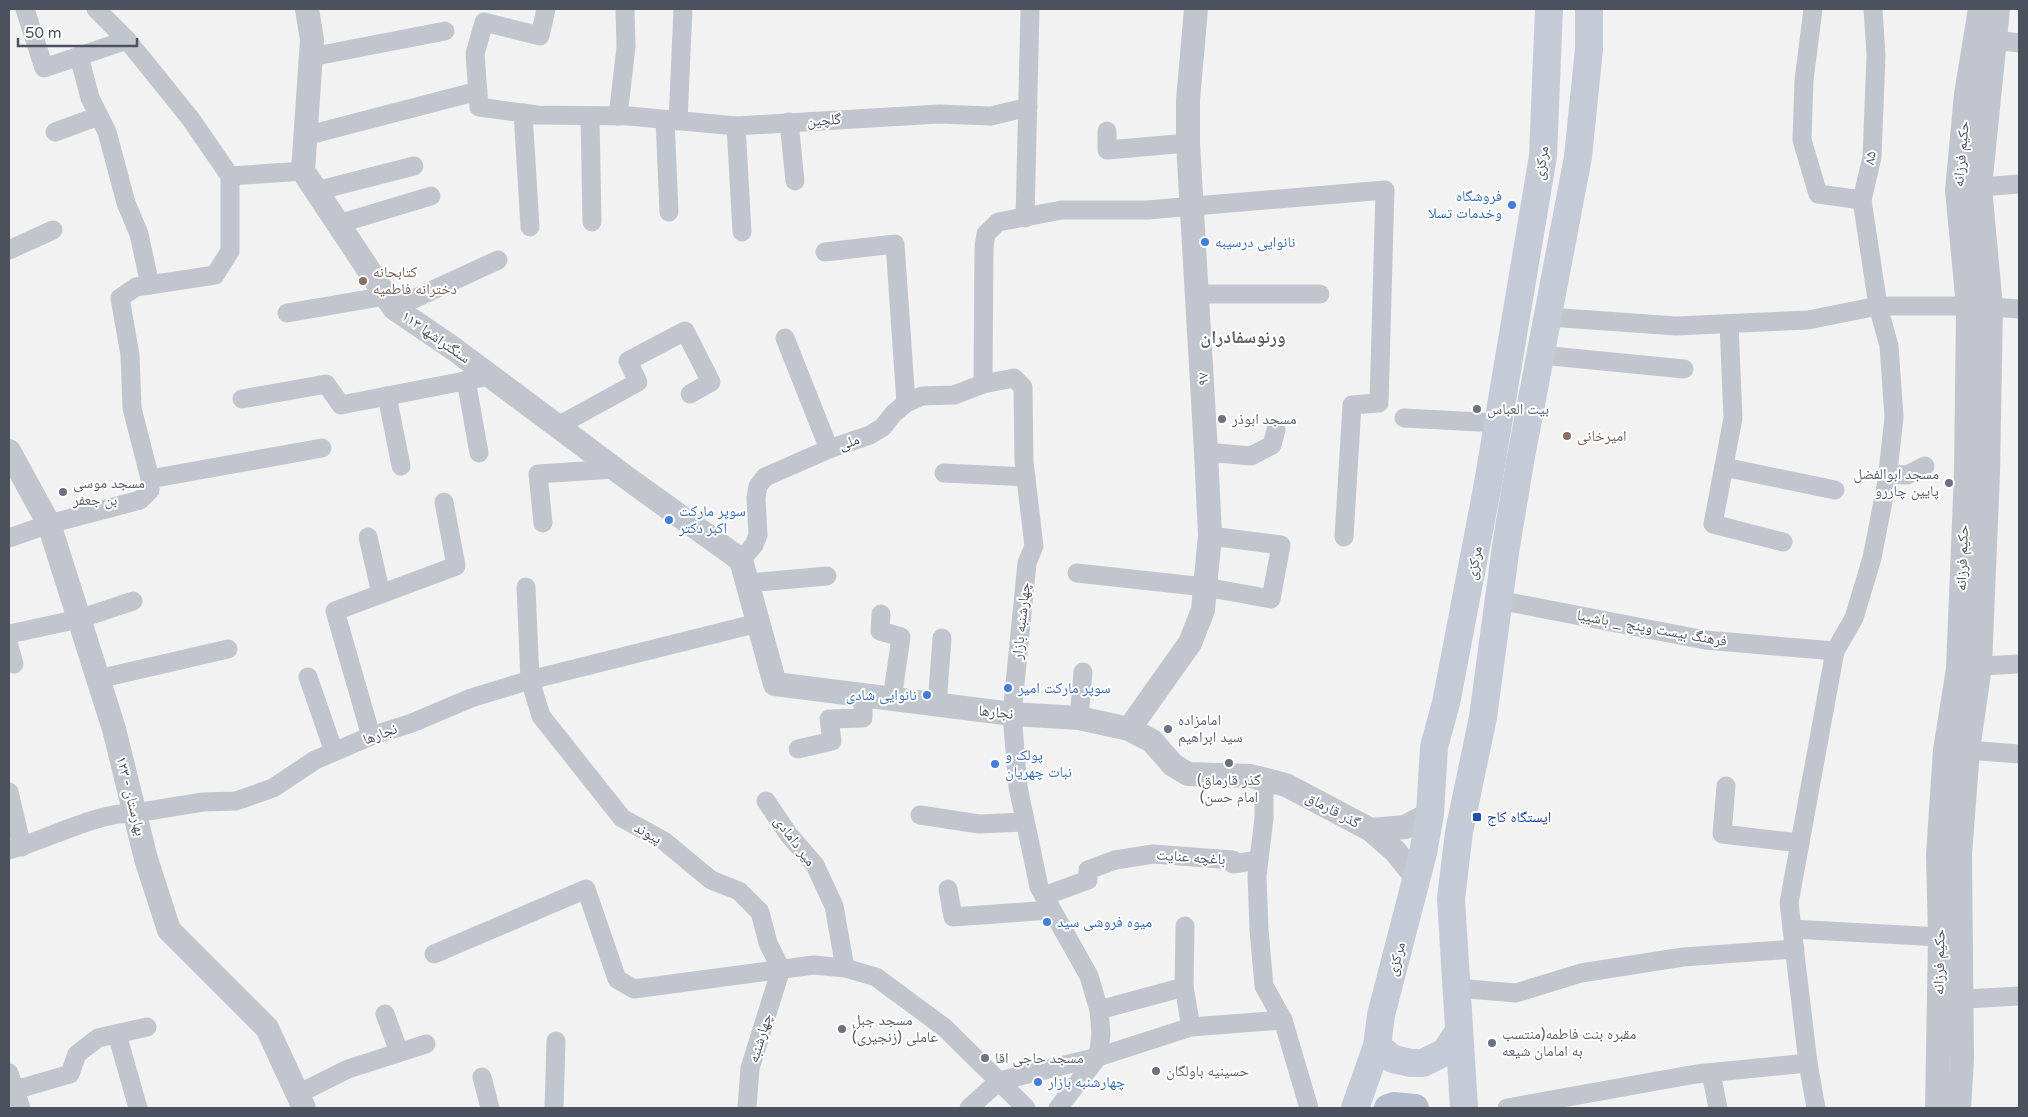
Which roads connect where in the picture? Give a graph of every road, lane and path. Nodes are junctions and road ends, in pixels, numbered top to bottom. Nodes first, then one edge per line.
1 (25, 9) edge
2 (96, 9) edge
3 (307, 9) edge
4 (546, 9) edge
5 (625, 9) edge
6 (682, 9) edge
7 (1030, 9) edge
8 (1196, 9) edge
9 (1549, 9) edge
10 (1589, 9) edge
11 (1813, 9) edge
12 (1873, 9) edge
13 (1980, 9) edge
14 (1998, 9) edge
15 (445, 31) dead end
16 (128, 40) junction
17 (2008, 42) edge
18 (79, 56) junction
19 (311, 57) junction
20 (478, 91) junction
21 (1978, 96) junction
22 (1028, 107) junction
23 (523, 114) junction
24 (99, 116) junction
25 (590, 116) junction
26 (618, 116) junction
27 (672, 120) junction
28 (788, 122) junction
29 (736, 126) junction
30 (1107, 131) dead end
31 (55, 132) dead end
32 (305, 136) junction
33 (1188, 144) junction
34 (414, 166) dead end
35 (303, 171) junction
36 (230, 176) junction
37 (794, 181) dead end
38 (2019, 184) edge
39 (1980, 187) junction
40 (316, 191) junction
41 (431, 196) dead end
42 (1862, 200) junction
43 (1191, 206) junction
44 (669, 212) dead end
45 (1025, 218) junction
46 (592, 222) dead end
47 (338, 224) junction
48 (530, 226) dead end
49 (53, 230) dead end
50 (742, 232) dead end
51 (9, 250) edge
52 (825, 252) dead end
53 (498, 260) dead end
54 (150, 285) junction
55 (1198, 294) junction
56 (1320, 294) dead end
57 (390, 302) junction
58 (1878, 306) junction
59 (1980, 306) junction
60 (2019, 309) edge
61 (287, 313) dead end
62 (1549, 317) junction
63 (1729, 324) junction
64 (785, 338) dead end
65 (1542, 355) junction
66 (1684, 369) dead end
67 (490, 376) junction
68 (1014, 378) joint
69 (466, 380) junction
70 (983, 384) junction
71 (690, 394) dead end
72 (387, 396) junction
73 (242, 399) dead end
74 (906, 403) junction
75 (1404, 418) dead end
76 (1498, 423) junction
77 (558, 426) junction
78 (1276, 430) dead end
79 (322, 448) dead end
80 (829, 449) junction
81 (9, 452) edge
82 (1206, 452) junction
83 (479, 453) dead end
84 (401, 466) dead end
85 (1724, 466) junction
86 (1924, 466) dead end
87 (614, 469) junction
88 (944, 473) dead end
89 (1887, 474) junction
90 (1026, 477) junction
91 (150, 478) junction
92 (1835, 490) dead end
93 (444, 502) dead end
94 (49, 524) junction
95 (544, 524) dead end
96 (1210, 536) junction
97 (368, 537) dead end
98 (1344, 537) dead end
99 (9, 538) edge
100 (1783, 542) dead end
101 (744, 571) junction
102 (1077, 573) dead end
103 (827, 576) dead end
104 (526, 587) dead end
105 (1205, 587) junction
106 (381, 594) junction
107 (1498, 600) junction
108 (133, 601) dead end
109 (881, 614) dead end
110 (79, 619) junction
111 (758, 623) junction
112 (9, 634) edge
113 (942, 638) dead end
114 (228, 649) dead end
115 (1836, 651) junction
116 (2019, 664) edge
117 (1980, 666) junction
118 (1083, 672) dead end
119 (308, 677) dead end
120 (98, 679) junction
121 (530, 680) junction
122 (863, 695) junction
123 (892, 699) junction
124 (1446, 703) junction
125 (937, 705) junction
126 (1012, 714) junction
127 (1483, 717) junction
128 (1079, 718) junction
129 (1129, 729) junction
130 (371, 736) junction
131 (798, 749) dead end
132 (1968, 750) junction
133 (334, 752) junction
134 (2019, 754) edge
135 (1264, 780) junction
136 (1726, 786) dead end
137 (9, 792) edge
138 (766, 801) dead end
139 (135, 813) junction
140 (1430, 814) junction
141 (920, 815) dead end
142 (1025, 822) junction
143 (1371, 830) junction
144 (1800, 843) junction
145 (15, 848) edge
146 (1259, 860) junction
147 (1417, 878) junction
148 (948, 889) dead end
149 (1048, 903) junction
150 (1185, 926) dead end
151 (1792, 929) junction
152 (1940, 937) junction
153 (1795, 949) junction
154 (434, 954) dead end
155 (845, 968) junction
156 (781, 969) junction
157 (1184, 987) junction
158 (1457, 988) junction
159 (2019, 996) edge
160 (1950, 1000) junction
161 (1099, 1010) junction
162 (385, 1014) dead end
163 (1282, 1020) junction
164 (147, 1027) dead end
165 (1191, 1027) junction
166 (1459, 1031) junction
167 (117, 1034) junction
168 (556, 1041) dead end
169 (426, 1044) dead end
170 (1377, 1046) junction
171 (399, 1052) junction
172 (1098, 1056) junction
173 (1808, 1063) junction
174 (1711, 1073) junction
175 (482, 1077) dead end
176 (12, 1081) edge
177 (998, 1081) junction
178 (301, 1101) edge
179 (21, 1108) edge
180 (138, 1108) edge
181 (490, 1108) edge
182 (554, 1108) edge
183 (747, 1108) edge
184 (969, 1108) edge
185 (1026, 1108) edge
186 (1058, 1108) edge
187 (1309, 1108) edge
188 (1355, 1108) edge
189 (1388, 1108) edge
190 (1415, 1108) edge
191 (1464, 1108) edge
192 (1507, 1108) edge
193 (1718, 1108) edge
194 (1816, 1108) edge
195 (1938, 1108) edge
196 (1960, 1108) edge

1 - 18 street
2 - 16 street
3 - 19 street
4 - 20 street, گلچین
5 - 26 street
6 - 27 street
7 - 22 street
8 - 33 street, ۹۷
9 - 76 main road, مرکزی
10 - 62 main road, مرکزی
11 - 42 street
12 - 42 street, ۸۵
13 - 21 street, حکیم فرزانه
14 - 17 street, حکیم فرزانه
15 - 19 street
16 - 18 street
16 - 36 street
17 - 21 street, حکیم فرزانه
18 - 24 street
19 - 32 street
20 - 23 street, گلچین
20 - 32 street
21 - 39 street, حکیم فرزانه
21 - 59 street, حکیم فرزانه
22 - 28 street, گلچین
22 - 45 street
23 - 25 street, گلچین
23 - 48 street
24 - 31 street
24 - 54 street
25 - 26 street, گلچین
25 - 46 street
26 - 27 street, گلچین
27 - 29 street, گلچین
27 - 44 street
28 - 29 street, گلچین
28 - 37 street
29 - 50 street
30 - 33 street
32 - 35 street
33 - 43 street, ۹۷
34 - 40 street
35 - 36 street
35 - 40 street, سنگتراشها ۱۱۳
36 - 54 street
38 - 39 street
39 - 59 street, حکیم فرزانه
40 - 47 street, سنگتراشها ۱۱۳
41 - 47 street
42 - 58 street, ۸۵
43 - 45 street
43 - 55 street, ۹۷
43 - 98 street
45 - 70 street
47 - 57 street, سنگتراشها ۱۱۳
49 - 51 street
52 - 74 street
53 - 57 street
54 - 91 street
55 - 56 street
55 - 82 street, ۹۷
57 - 61 street
57 - 67 street, سنگتراشها ۱۱۳
58 - 59 street
58 - 63 street
58 - 89 street, ۸۵
59 - 60 street
59 - 117 street, حکیم فرزانه
59 - 152 street, حکیم فرزانه
62 - 63 street
62 - 65 main road, مرکزی
63 - 85 street
64 - 80 street
65 - 66 street
65 - 107 main road, مرکزی
67 - 69 street
67 - 77 street, سنگتراشها ۱۱۳
68 - 70 street, ملی
68 - 90 street, چهارشنبه بازار
69 - 72 street
69 - 83 street
70 - 74 street, ملی
71 - 77 street
72 - 73 street
72 - 84 street
74 - 80 street, ملی
75 - 76 street
76 - 124 main road, مرکزی
77 - 87 street, سنگتراشها ۱۱۳
78 - 82 street
79 - 91 street
80 - 101 street, ملی
81 - 94 street, بهارستان - ۱۲۳
82 - 96 street, ۹۷
85 - 92 street
85 - 100 street
86 - 89 street
87 - 95 street
87 - 101 street, سنگتراشها ۱۱۳
88 - 90 street
89 - 115 street, ۸۵
90 - 126 street, چهارشنبه بازار
91 - 94 street
93 - 106 street
94 - 99 street
94 - 110 street, بهارستان - ۱۲۳
96 - 105 street, ۹۷
96 - 105 street
97 - 106 street
101 - 103 street
101 - 111 street, نجارها
102 - 105 street
104 - 121 street, پیوند
105 - 129 street, ۹۷
106 - 130 street
107 - 115 street, فرهنگ بیست وپنج _ باشییا
107 - 127 main road, مرکزی
108 - 110 street
109 - 123 street
110 - 112 street
110 - 120 street, بهارستان - ۱۲۳
111 - 121 street, نجارها
111 - 122 street, نجارها
113 - 125 street
114 - 120 street
115 - 144 street, ۸۵
116 - 117 street
117 - 132 street, حکیم فرزانه
118 - 128 street
119 - 133 street
120 - 139 street, بهارستان - ۱۲۳
121 - 130 street, نجارها
121 - 156 street, پیوند
122 - 123 street, نجارها
122 - 131 street
123 - 125 street, نجارها
124 - 127 main road
124 - 140 main road, مرکزی
125 - 126 street, نجارها
126 - 128 street, نجارها
126 - 142 street, چهارشنبه بازار
127 - 158 main road, مرکزی
128 - 129 street, نجارها
129 - 135 street, نجارها
130 - 133 street, نجارها
132 - 134 street
132 - 160 street, حکیم فرزانه
133 - 139 street, نجارها
135 - 143 street, گذر قارماق
135 - 146 street
136 - 144 street
137 - 145 street
138 - 155 street, میر دامادی
139 - 145 street, نجارها
139 - 178 street, بهارستان - ۱۲۳
140 - 143 street, گذر قارماق
140 - 147 main road, مرکزی
141 - 142 street
142 - 149 street, چهارشنبه بازار
143 - 147 street
144 - 151 street, ۸۵
146 - 149 street, باغچه عنایت
146 - 163 street
147 - 170 main road, مرکزی
148 - 149 street
149 - 161 street, چهارشنبه بازار
150 - 157 street
151 - 152 street
151 - 153 street, ۸۵
152 - 160 street, حکیم فرزانه
153 - 158 street
153 - 173 street, ۸۵
154 - 156 street
155 - 156 street
155 - 177 street
156 - 183 street, چهارشنبه
157 - 161 street
157 - 165 street
158 - 166 main road, مرکزی
159 - 160 street
160 - 195 street, حکیم فرزانه
160 - 196 street, حکیم فرزانه
161 - 172 street, چهارشنبه بازار
162 - 171 street
163 - 165 street
163 - 187 street
164 - 167 street
165 - 172 street
166 - 170 main road
166 - 191 main road, مرکزی
167 - 176 street
167 - 180 street
168 - 182 street
169 - 171 street
170 - 188 main road, مرکزی
171 - 178 street
172 - 177 street
172 - 186 street
173 - 174 street
173 - 194 street, ۸۵
174 - 192 street
174 - 193 street
175 - 181 street
176 - 179 street
177 - 184 street
177 - 185 street
189 - 190 main road

